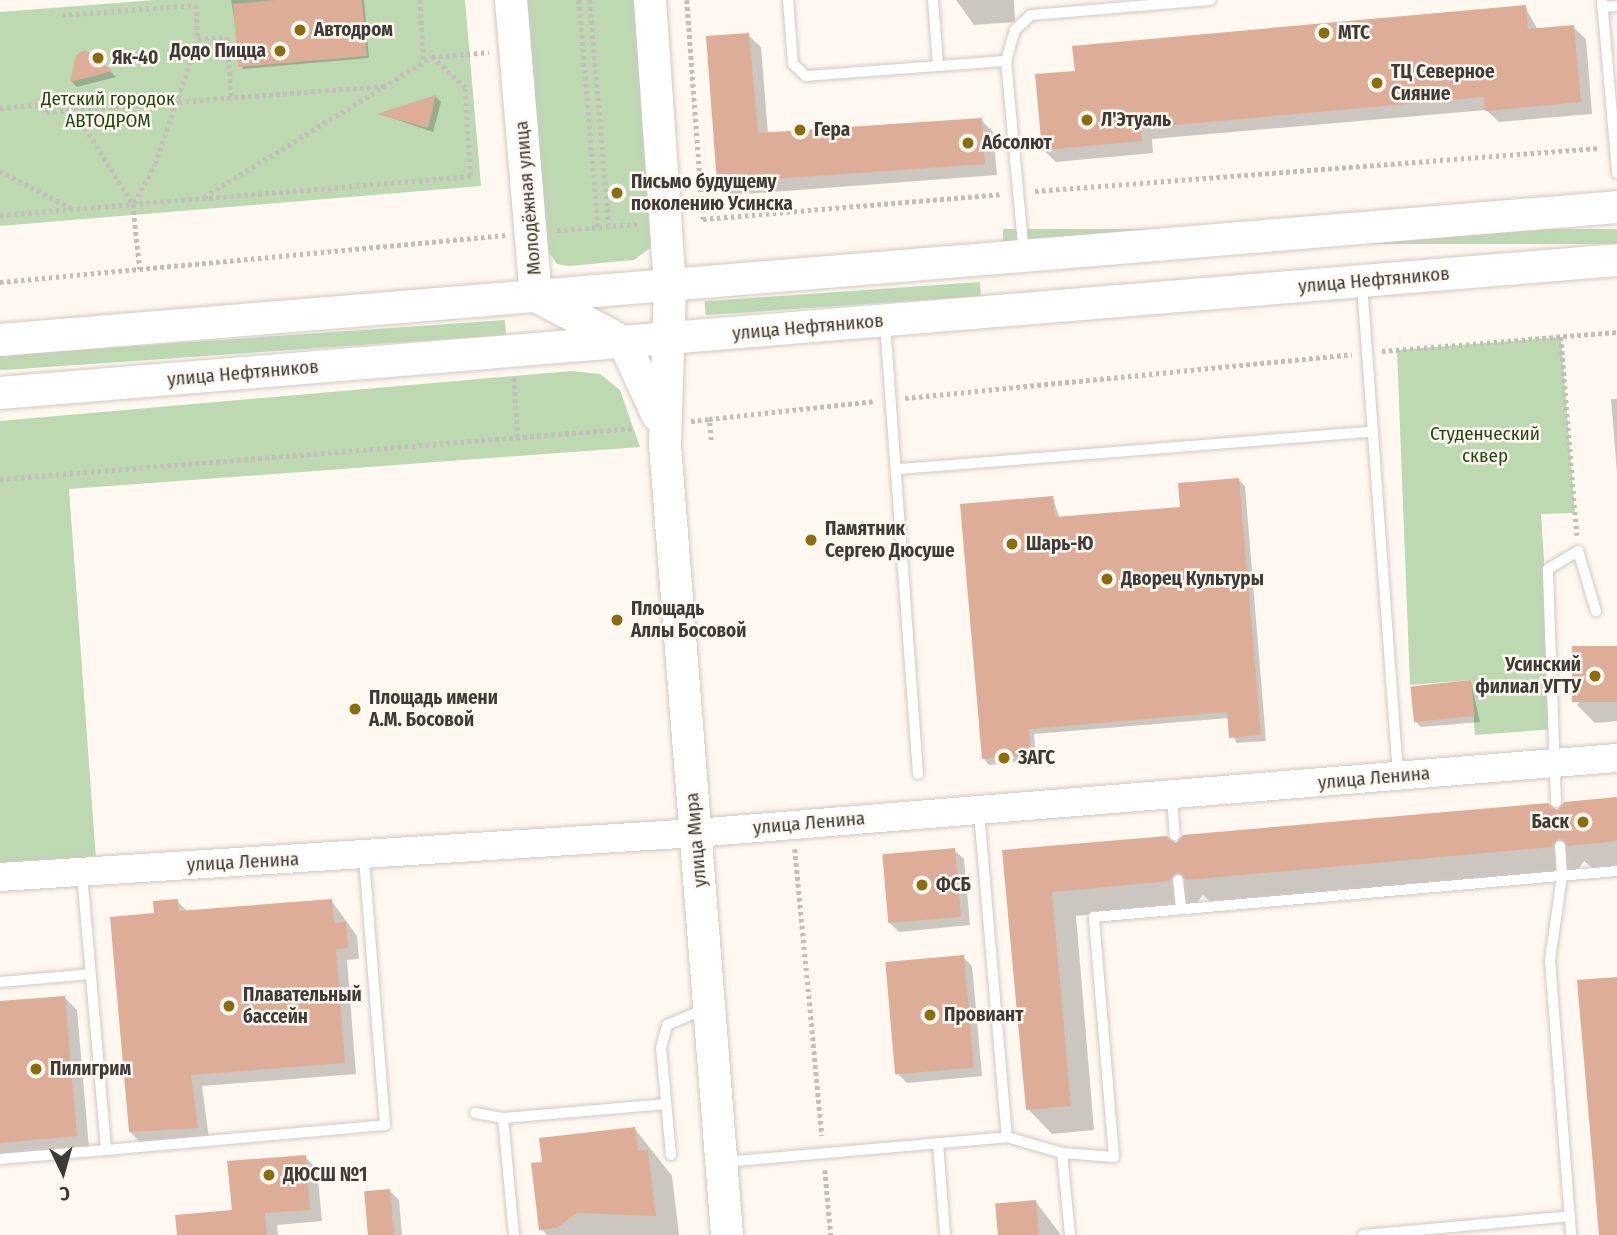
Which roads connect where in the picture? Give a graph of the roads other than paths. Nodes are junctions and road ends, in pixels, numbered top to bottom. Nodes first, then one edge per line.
1 (511, 0) edge
2 (650, 0) edge
3 (788, 0) edge
4 (933, 0) edge
5 (1210, 0) edge
6 (1602, 4) edge
7 (1617, 6) edge
8 (1006, 61) junction
9 (938, 65) junction
10 (1617, 173) edge
11 (1617, 207) edge
12 (1024, 256) junction
13 (991, 258) junction
14 (1617, 260) edge
15 (1362, 281) junction
16 (670, 285) junction
17 (536, 296) junction
18 (996, 312) junction
19 (885, 321) junction
20 (668, 338) junction
21 (0, 340) edge
22 (624, 342) junction
23 (0, 394) edge
24 (1369, 432) junction
25 (663, 435) junction
26 (898, 469) junction
27 (1596, 611) dead end
28 (1617, 758) edge
29 (1551, 763) junction
30 (918, 774) dead end
31 (1398, 776) junction
32 (1171, 794) junction
33 (1556, 803) dead end
34 (979, 810) junction
35 (696, 832) junction
36 (1174, 835) dead end
37 (1560, 846) dead end
38 (364, 856) junction
39 (1617, 871) edge
40 (81, 872) junction
41 (1562, 876) junction
42 (0, 877) edge
43 (1178, 880) dead end
44 (1181, 908) junction
45 (91, 974) junction
46 (0, 982) edge
47 (709, 1008) junction
48 (667, 1104) junction
49 (474, 1113) dead end
50 (503, 1118) junction
51 (1007, 1137) junction
52 (938, 1143) junction
53 (107, 1150) junction
54 (1062, 1153) junction
55 (671, 1155) dead end
56 (0, 1159) edge
57 (722, 1162) junction
58 (1570, 1216) junction
59 (514, 1235) edge
60 (727, 1235) edge
61 (945, 1235) edge
62 (1070, 1235) edge
63 (1363, 1235) edge
64 (1572, 1235) edge

1 - 17 main road, Молодёжная улица
2 - 16 main road
3 - 9 lane
4 - 9 lane
5 - 8 lane
6 - 7 lane
6 - 10 lane
8 - 9 lane
8 - 12 lane
11 - 12 main road
12 - 13 main road
13 - 16 main road
13 - 18 main road
14 - 15 main road, улица Нефтяников
15 - 18 main road, улица Нефтяников
15 - 24 lane
16 - 17 main road
16 - 20 main road
17 - 21 main road
17 - 22 main road, Молодёжная улица
18 - 19 main road, улица Нефтяников
19 - 20 main road, улица Нефтяников
19 - 26 lane
20 - 22 main road, улица Нефтяников
20 - 25 main road, улица Мира
22 - 23 main road, улица Нефтяников
22 - 25 main road, улица Мира
24 - 26 lane
24 - 31 lane
25 - 35 main road, улица Мира
26 - 30 lane
27 - 29 lane
28 - 29 street, улица Ленина
29 - 31 street, улица Ленина
29 - 33 lane
31 - 32 street, улица Ленина
32 - 34 street, улица Ленина
32 - 36 lane
34 - 35 street, улица Ленина
34 - 51 lane
35 - 38 street, улица Ленина
35 - 47 main road, улица Мира
37 - 41 lane
38 - 40 street, улица Ленина
38 - 53 lane
39 - 41 lane
40 - 42 street, улица Ленина
40 - 45 lane
41 - 44 lane
41 - 58 lane
43 - 44 lane
44 - 54 lane
45 - 46 lane
45 - 53 lane
47 - 48 lane
47 - 57 main road, улица Мира
48 - 50 lane
48 - 55 lane
49 - 50 lane
50 - 59 lane
51 - 52 lane
51 - 54 lane
52 - 57 lane
52 - 61 lane
53 - 56 lane
54 - 62 lane
57 - 60 main road, улица Мира
58 - 63 lane
58 - 64 lane

